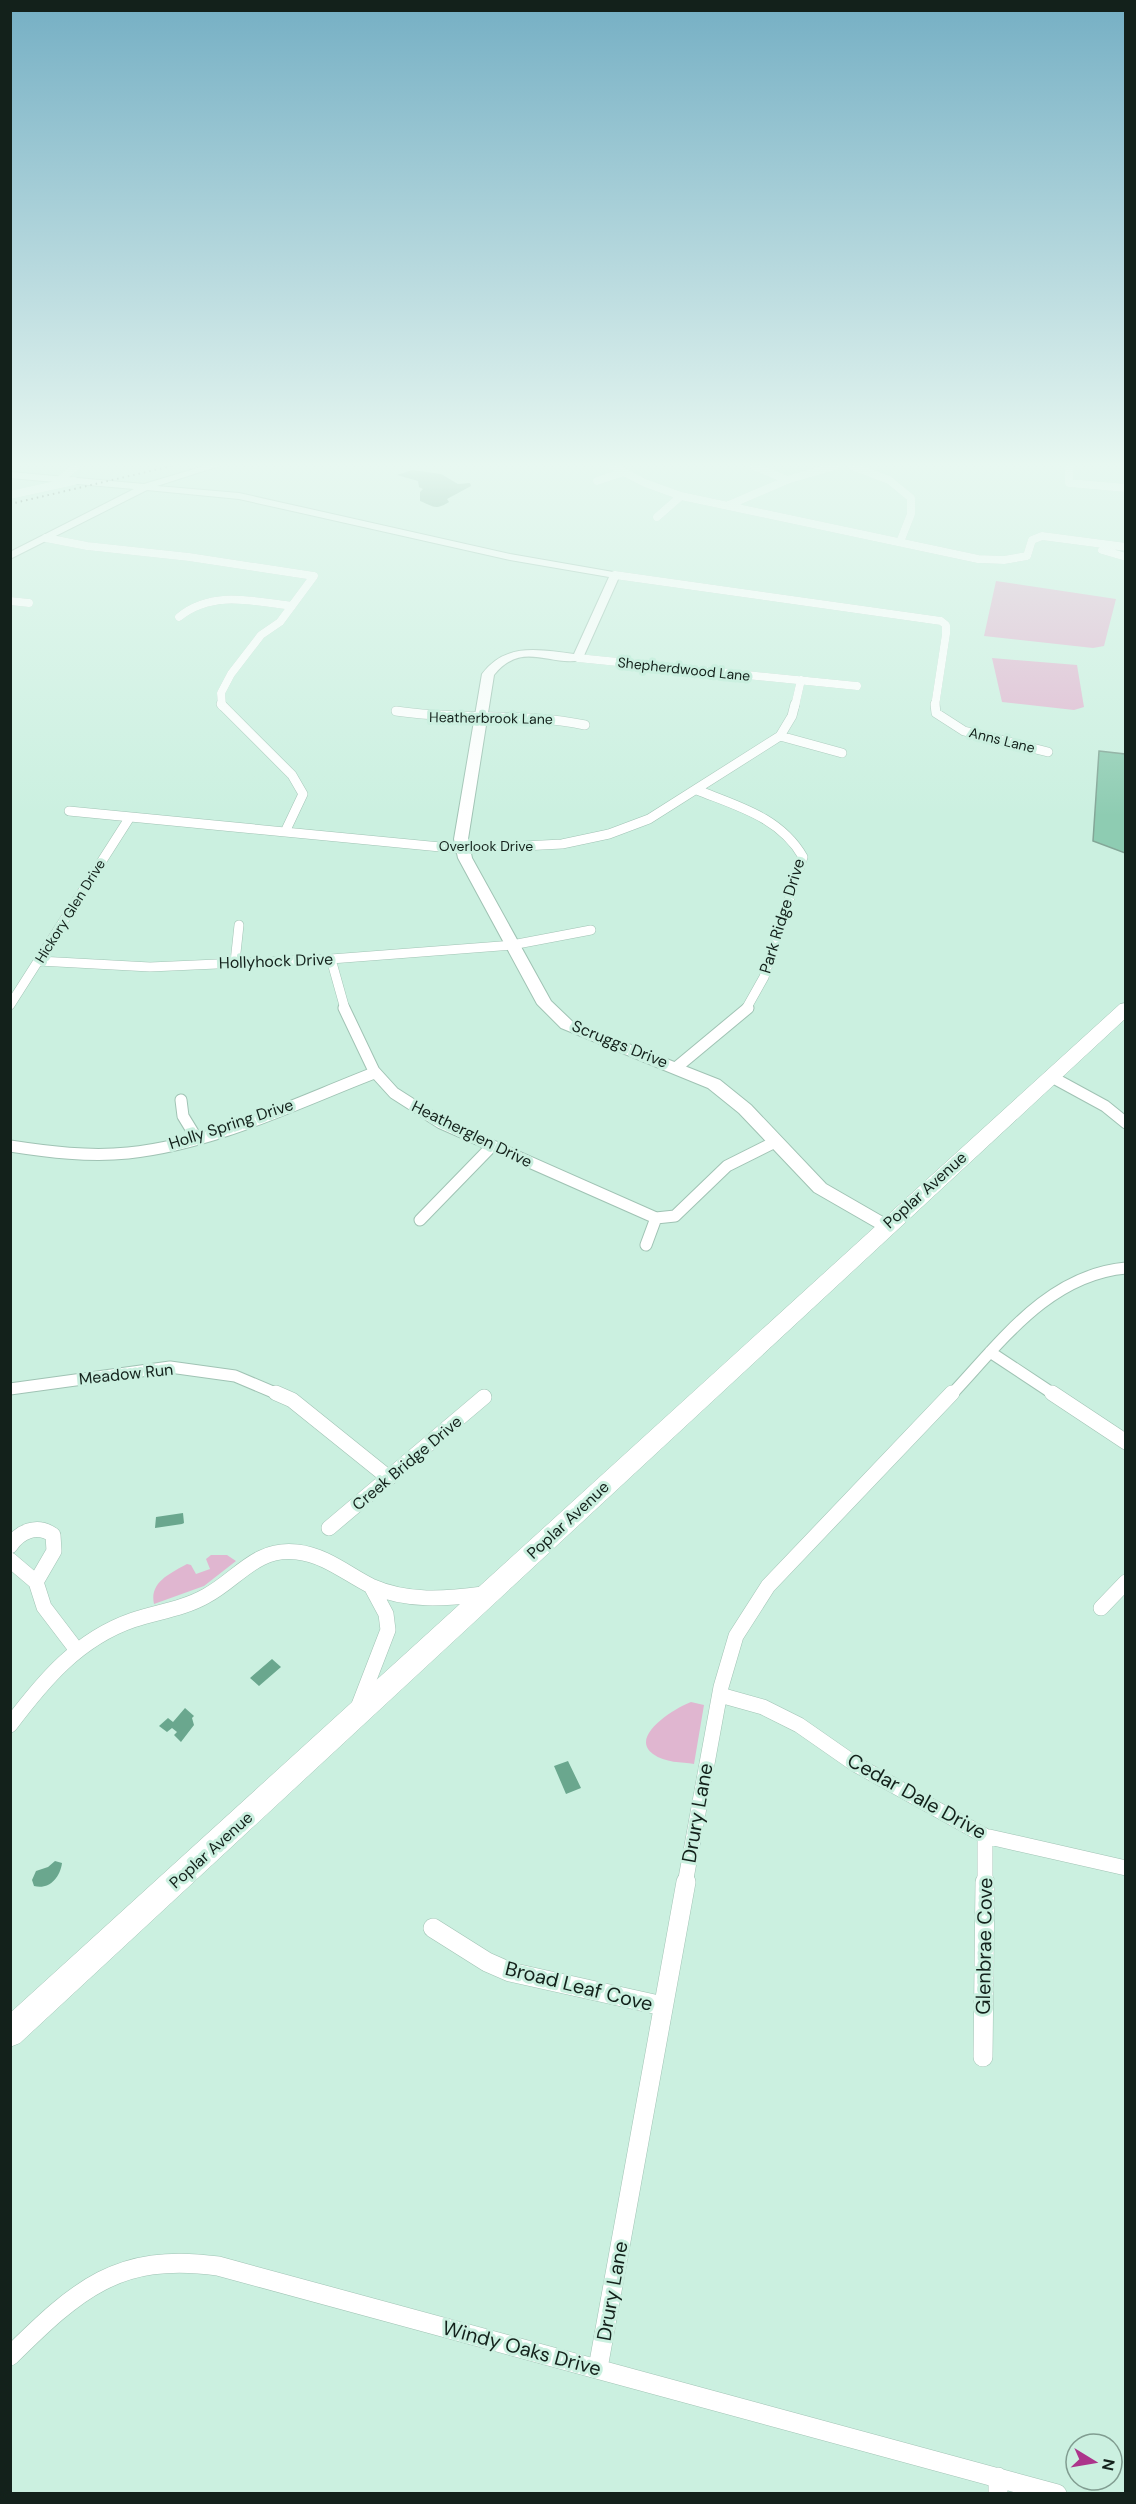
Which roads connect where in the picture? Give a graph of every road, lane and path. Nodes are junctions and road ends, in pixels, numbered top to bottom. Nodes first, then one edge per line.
1 (309, 583) edge
2 (611, 583) edge
3 (671, 583) edge
4 (10, 601) edge
5 (29, 603) dead end
6 (292, 606) junction
7 (179, 617) dead end
8 (578, 658) junction
9 (801, 680) junction
10 (857, 686) dead end
11 (396, 711) dead end
12 (480, 719) junction
13 (585, 725) dead end
14 (780, 736) junction
15 (1048, 752) dead end
16 (842, 753) dead end
17 (697, 790) junction
18 (69, 811) dead end
19 (130, 817) junction
20 (285, 832) junction
21 (461, 849) junction
22 (239, 925) dead end
23 (591, 930) dead end
24 (512, 945) junction
25 (331, 958) junction
26 (39, 961) junction
27 (235, 962) junction
28 (10, 1005) edge
29 (1125, 1008) edge
30 (677, 1067) junction
31 (374, 1073) junction
32 (1050, 1076) junction
33 (181, 1100) dead end
34 (1125, 1123) edge
35 (196, 1139) junction
36 (773, 1143) junction
37 (10, 1146) edge
38 (492, 1146) junction
39 (656, 1218) junction
40 (420, 1220) dead end
41 (886, 1226) junction
42 (646, 1245) dead end
43 (1125, 1268) edge
44 (990, 1352) junction
45 (10, 1389) edge
46 (484, 1397) dead end
47 (1125, 1442) edge
48 (389, 1478) junction
49 (329, 1528) dead end
50 (10, 1546) edge
51 (10, 1560) edge
52 (36, 1582) junction
53 (1125, 1582) edge
54 (372, 1586) junction
55 (490, 1593) junction
56 (1101, 1608) dead end
57 (76, 1649) junction
58 (720, 1695) junction
59 (354, 1718) junction
60 (10, 1725) edge
61 (985, 1836) junction
62 (1125, 1868) edge
63 (433, 1928) dead end
64 (663, 2006) junction
65 (10, 2033) edge
66 (982, 2057) dead end
67 (10, 2356) edge
68 (598, 2368) junction
69 (998, 2485) edge
70 (1057, 2493) edge

1 - 6 street
2 - 8 street
3 - 15 street, Anns Lane
4 - 5 street
6 - 7 street
6 - 20 street
8 - 9 street, Shepherdwood Lane
8 - 12 street, Shepherdwood Lane
9 - 10 street, Shepherdwood Lane
9 - 14 street, Overlook Drive
11 - 12 street, Heatherbrook Lane
12 - 13 street, Heatherbrook Lane
12 - 21 street
14 - 16 street
14 - 17 street, Overlook Drive
17 - 21 street, Overlook Drive
17 - 30 street, Park Ridge Drive
18 - 19 street, Overlook Drive
19 - 20 street, Overlook Drive
19 - 26 street, Hickory Glen Drive
20 - 21 street, Overlook Drive
21 - 24 street, Scruggs Drive
22 - 27 street
23 - 24 street, Hollyhock Drive
24 - 25 street, Hollyhock Drive
24 - 30 street, Scruggs Drive
25 - 27 street, Hollyhock Drive
25 - 31 street, Heatherglen Drive
26 - 27 street, Hollyhock Drive
26 - 28 street, Hickory Glen Drive
29 - 32 main road, Poplar Avenue
30 - 36 street, Scruggs Drive
31 - 35 street, Holly Spring Drive
31 - 38 street, Heatherglen Drive
32 - 34 street
32 - 41 main road, Poplar Avenue
33 - 35 street
35 - 37 street, Holly Spring Drive
36 - 39 street
36 - 41 street, Scruggs Drive
38 - 39 street, Heatherglen Drive
38 - 40 street
39 - 42 street
41 - 55 main road, Poplar Avenue
43 - 44 street, Drury Lane
44 - 47 street
44 - 58 street, Drury Lane
45 - 48 street, Meadow Run
46 - 48 street, Creek Bridge Drive
48 - 49 street, Creek Bridge Drive
50 - 52 street
51 - 52 street
52 - 57 street
53 - 56 street
54 - 55 street
54 - 57 street
54 - 59 street
55 - 59 main road, Poplar Avenue
57 - 60 street
58 - 61 street, Cedar Dale Drive
58 - 64 street, Drury Lane
59 - 65 main road, Poplar Avenue
61 - 62 street, Cedar Dale Drive
61 - 66 street, Glenbrae Cove
63 - 64 street, Broad Leaf Cove
64 - 68 street, Drury Lane
67 - 68 street, Windy Oaks Drive
68 - 69 street, Windy Oaks Drive
69 - 70 street, Windy Oaks Drive

